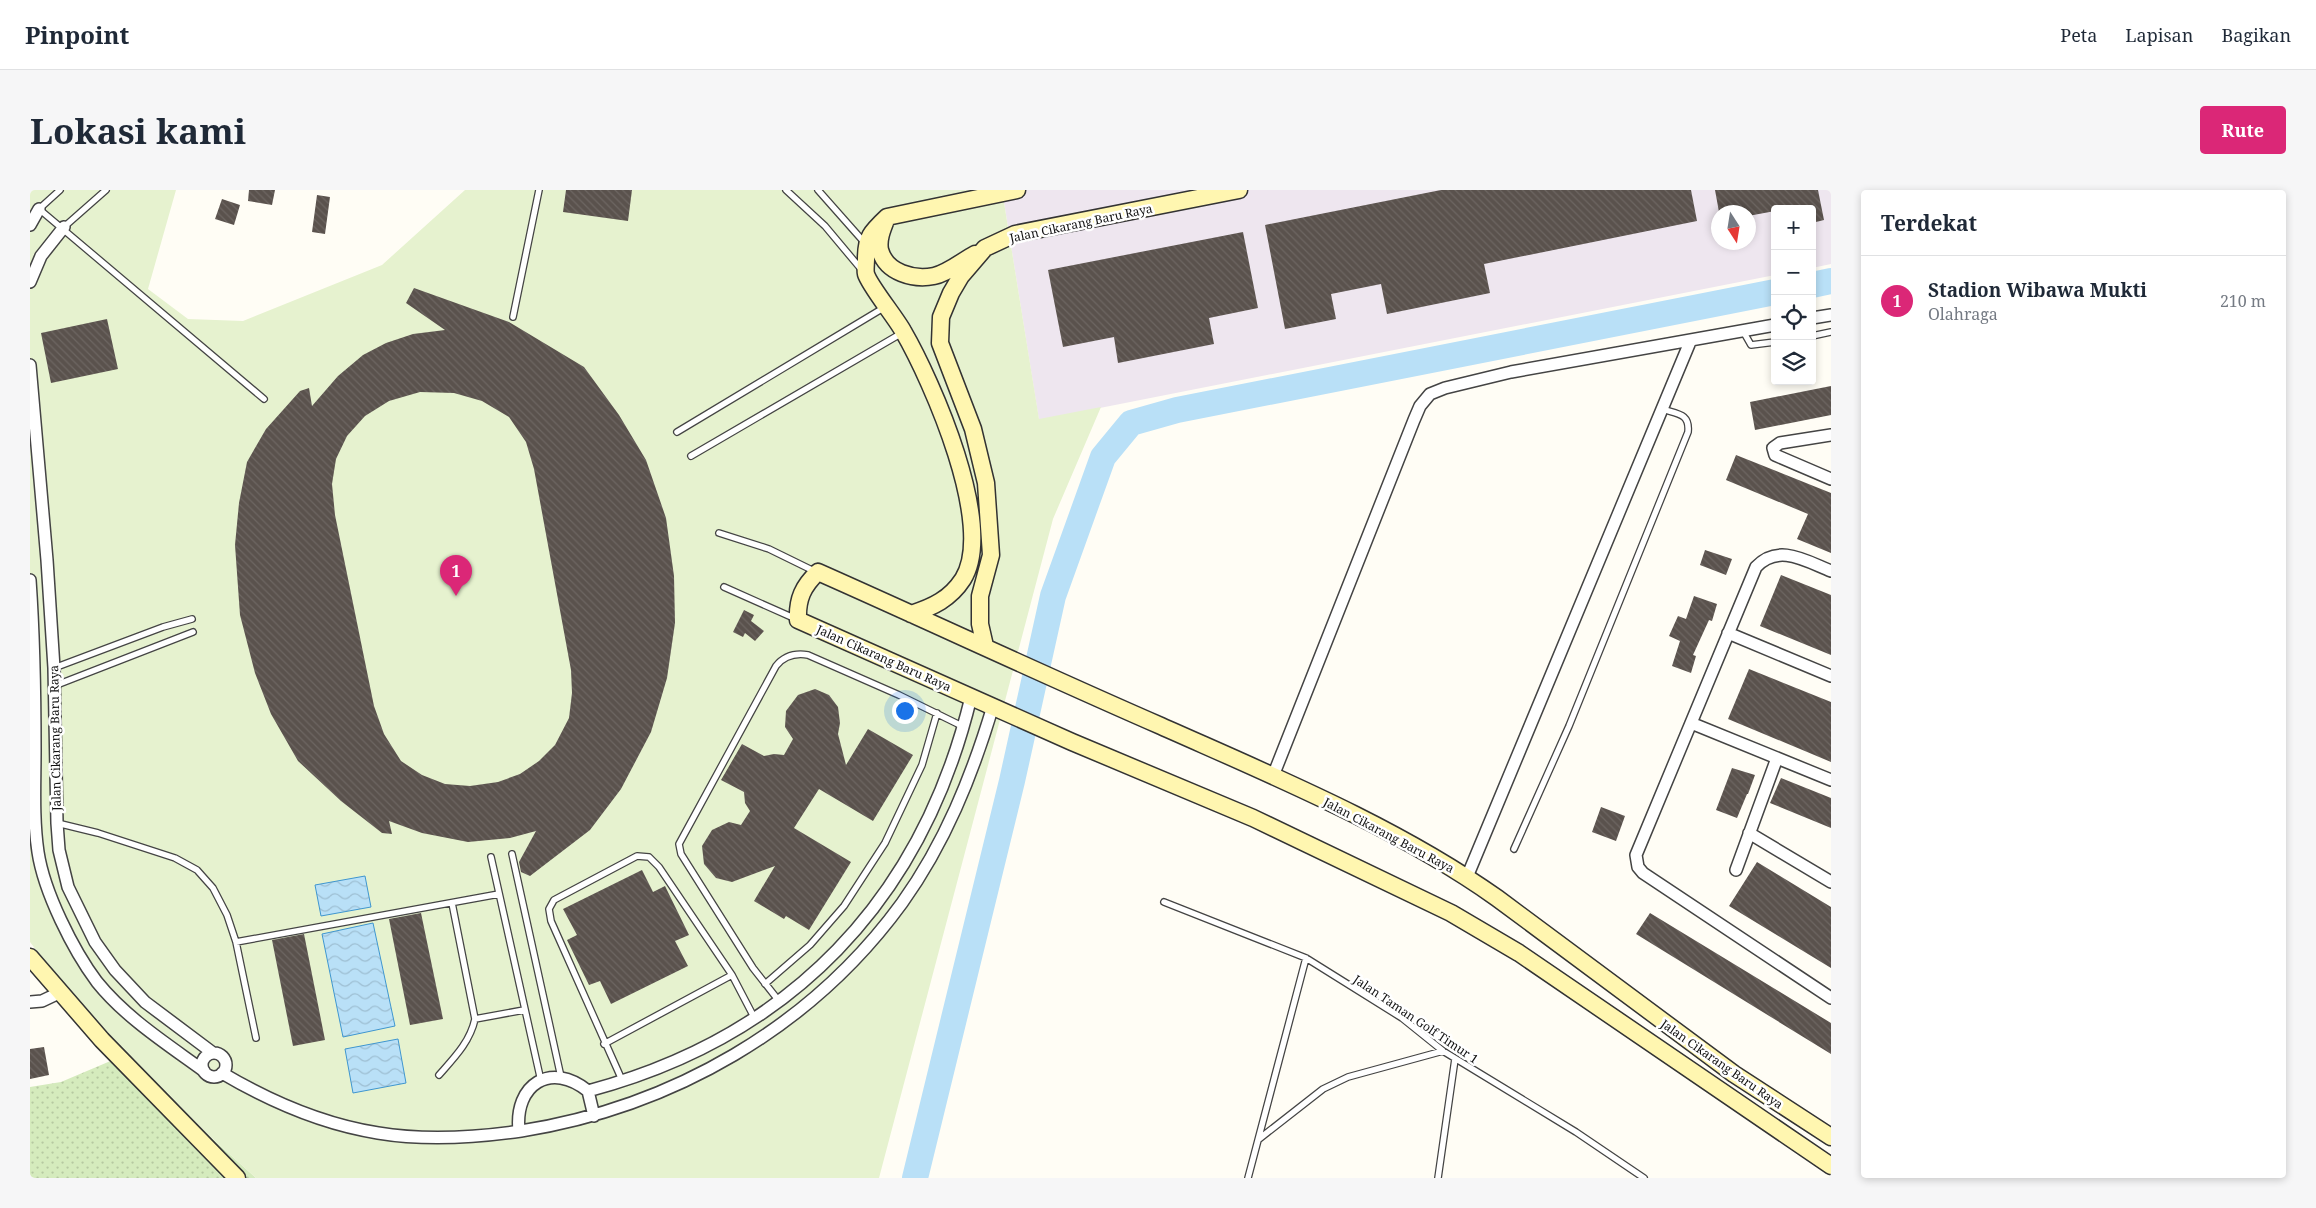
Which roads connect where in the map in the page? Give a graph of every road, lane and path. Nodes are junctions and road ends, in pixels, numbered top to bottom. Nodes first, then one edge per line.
1 (60, 190) edge
2 (106, 190) edge
3 (539, 190) edge
4 (786, 190) edge
5 (818, 190) edge
6 (1017, 190) edge
7 (1239, 190) edge
8 (39, 208) junction
9 (887, 217) junction
10 (30, 225) edge
11 (64, 227) junction
12 (866, 244) junction
13 (985, 248) junction
14 (866, 275) junction
15 (30, 282) edge
16 (887, 306) junction
17 (1831, 315) edge
18 (513, 316) dead end
19 (1816, 317) edge
20 (1771, 326) edge
21 (904, 332) junction
22 (1743, 332) junction
23 (1831, 332) edge
24 (1816, 335) edge
25 (1690, 342) junction
26 (1771, 342) edge
27 (30, 365) edge
28 (264, 399) dead end
29 (1662, 410) junction
30 (677, 432) dead end
31 (1831, 435) edge
32 (691, 456) dead end
33 (1831, 479) edge
34 (718, 534) dead end
35 (1831, 571) edge
36 (818, 572) junction
37 (30, 580) edge
38 (724, 587) dead end
39 (911, 614) junction
40 (192, 619) dead end
41 (798, 620) junction
42 (193, 632) dead end
43 (1728, 633) junction
44 (985, 646) junction
45 (34, 667) junction
46 (54, 668) junction
47 (1831, 676) edge
48 (35, 686) junction
49 (54, 686) junction
50 (971, 696) junction
51 (993, 706) junction
52 (937, 713) junction
53 (1691, 723) junction
54 (964, 727) junction
55 (1777, 758) junction
56 (1273, 776) junction
57 (1831, 780) edge
58 (33, 821) edge
59 (57, 823) junction
60 (1749, 833) junction
61 (1514, 849) dead end
62 (512, 854) dead end
63 (490, 858) dead end
64 (1736, 870) dead end
65 (1467, 877) junction
66 (1831, 882) edge
67 (499, 894) junction
68 (1164, 902) dead end
69 (452, 903) junction
70 (236, 942) junction
71 (30, 957) edge
72 (1306, 958) junction
73 (732, 975) junction
74 (765, 984) junction
75 (61, 992) junction
76 (1831, 998) edge
77 (780, 1001) junction
78 (30, 1002) edge
79 (524, 1010) junction
80 (755, 1018) junction
81 (475, 1019) junction
82 (256, 1038) dead end
83 (604, 1044) junction
84 (1443, 1051) junction
85 (213, 1053) junction
86 (1455, 1059) junction
87 (204, 1072) junction
88 (222, 1073) junction
89 (439, 1075) dead end
90 (561, 1077) junction
91 (541, 1081) junction
92 (623, 1082) junction
93 (588, 1091) junction
94 (594, 1116) junction
95 (520, 1131) junction
96 (1831, 1137) edge
97 (1259, 1139) junction
98 (1831, 1166) edge
99 (237, 1178) edge
100 (1248, 1178) edge
101 (1438, 1178) edge
102 (1644, 1178) edge

1 - 8 lane
2 - 11 lane
3 - 18 lane
4 - 14 lane
5 - 12 lane
6 - 9 main road
7 - 13 main road, Jalan Cikarang Baru Raya
8 - 10 street
8 - 11 lane
9 - 12 main road
9 - 13 main road
11 - 15 street
11 - 28 lane
12 - 14 main road
13 - 44 main road, Jalan Cikarang Baru Raya
14 - 16 main road
16 - 21 main road
16 - 30 lane
17 - 19 street
20 - 22 street
21 - 32 lane
21 - 39 main road
22 - 25 street
22 - 26 lane
23 - 24 lane
25 - 29 street
25 - 56 street
27 - 46 street, Jalan Cikarang Baru Raya
29 - 61 lane
29 - 65 street
31 - 33 street
34 - 36 lane, Jalan Cikarang Baru Raya
35 - 43 street
36 - 39 main road, Jalan Cikarang Baru Raya
36 - 41 main road
37 - 45 street, Jalan Cikarang Baru Raya
38 - 41 lane, Jalan Cikarang Baru Raya
39 - 44 main road, Jalan Cikarang Baru Raya
40 - 46 lane
41 - 50 main road, Jalan Cikarang Baru Raya
42 - 49 lane
43 - 47 street
43 - 53 street
44 - 56 main road, Jalan Cikarang Baru Raya
45 - 46 street
45 - 48 street, Jalan Cikarang Baru Raya
46 - 49 street, Jalan Cikarang Baru Raya
48 - 49 street
48 - 58 street, Jalan Cikarang Baru Raya
49 - 59 street, Jalan Cikarang Baru Raya
50 - 51 main road, Jalan Cikarang Baru Raya
50 - 54 street
51 - 94 street
51 - 98 main road, Jalan Cikarang Baru Raya
52 - 54 lane
52 - 74 lane
52 - 74 lane
53 - 55 street
53 - 76 street
54 - 77 street
55 - 57 street
55 - 60 street
56 - 65 main road, Jalan Cikarang Baru Raya
58 - 87 street, Jalan Cikarang Baru Raya
59 - 70 lane
59 - 85 street, Jalan Cikarang Baru Raya
60 - 64 street
60 - 66 street
62 - 90 lane
63 - 67 lane
65 - 96 main road, Jalan Cikarang Baru Raya
67 - 69 lane
67 - 79 lane
68 - 72 lane, Jalan Taman Golf Timur 1
69 - 70 lane
69 - 81 lane
70 - 82 lane
71 - 75 main road
72 - 84 lane, Jalan Taman Golf Timur 1
72 - 97 lane
73 - 80 lane
73 - 83 lane
73 - 83 lane
74 - 77 lane
75 - 78 street
75 - 99 main road
77 - 80 street
79 - 81 lane
79 - 91 lane
80 - 92 street
81 - 89 lane
83 - 92 lane
84 - 86 lane, Jalan Taman Golf Timur 1
84 - 97 lane
85 - 87 street
85 - 88 street
86 - 101 lane
86 - 102 lane, Jalan Taman Golf Timur 1
87 - 88 street
88 - 95 street
90 - 91 street
90 - 93 street
91 - 95 street
92 - 93 street
93 - 94 street
94 - 95 street
97 - 100 lane

